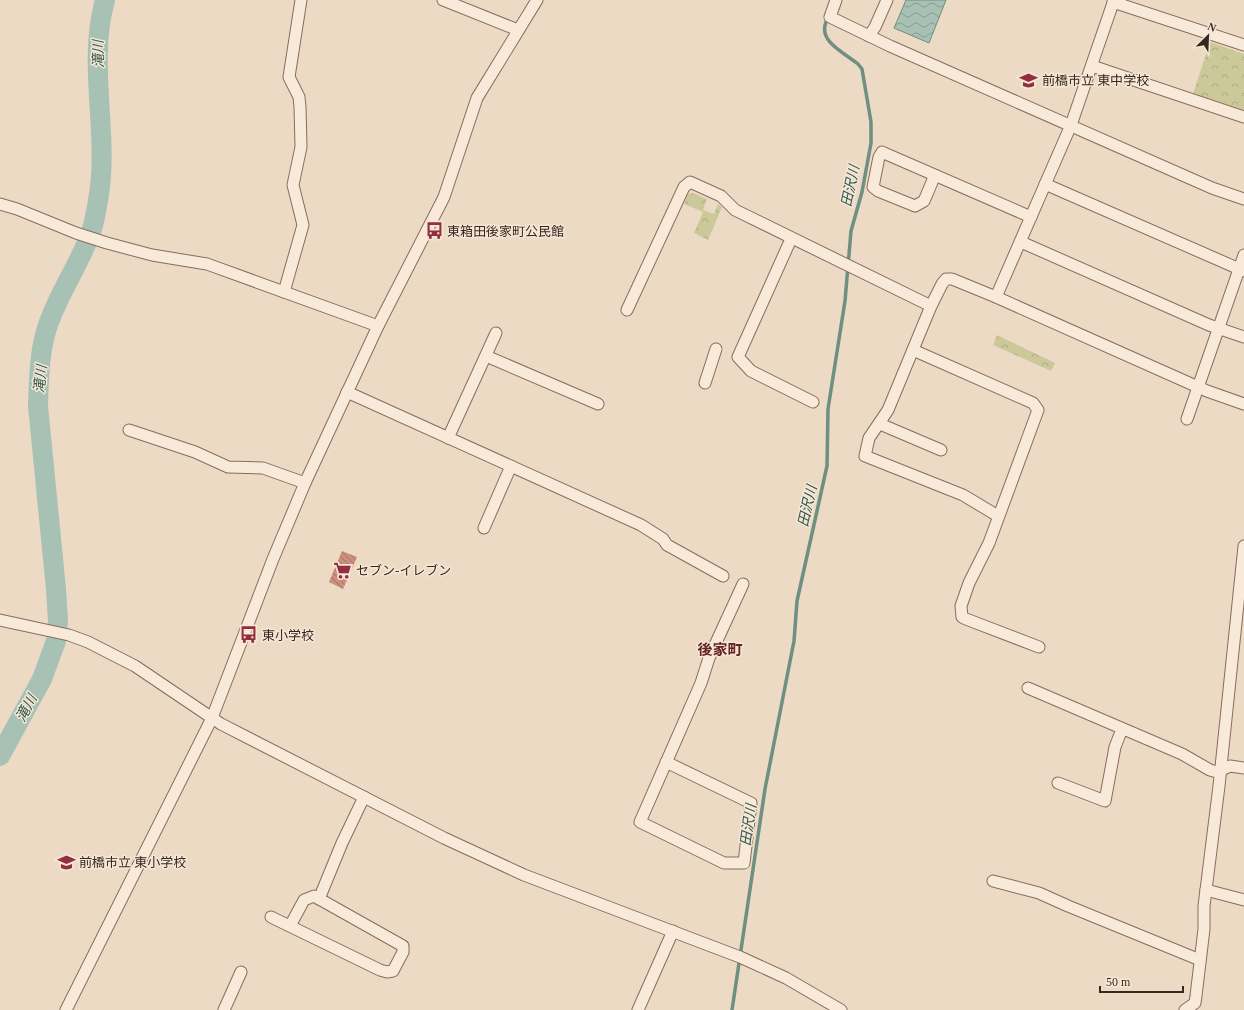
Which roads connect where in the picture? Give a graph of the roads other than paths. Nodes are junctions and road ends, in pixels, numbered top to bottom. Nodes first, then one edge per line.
1 (301, 0) edge
2 (443, 0) edge
3 (537, 0) edge
4 (836, 0) edge
5 (887, 0) edge
6 (1114, 1) edge
7 (518, 30) junction
8 (869, 36) junction
9 (1244, 45) edge
10 (1092, 66) junction
11 (1244, 117) edge
12 (1071, 125) junction
13 (935, 175) junction
14 (1045, 184) junction
15 (1244, 199) edge
16 (0, 204) edge
17 (1031, 217) junction
18 (791, 238) junction
19 (1021, 242) junction
20 (1244, 255) edge
21 (1242, 270) edge
22 (284, 292) junction
23 (996, 297) junction
24 (931, 306) junction
25 (627, 310) dead end
26 (378, 326) junction
27 (1218, 329) junction
28 (496, 334) dead end
29 (1244, 337) edge
30 (716, 349) dead end
31 (913, 350) junction
32 (486, 356) junction
33 (705, 383) dead end
34 (1199, 387) junction
35 (346, 392) junction
36 (813, 402) dead end
37 (598, 404) dead end
38 (1244, 404) edge
39 (1187, 419) dead end
40 (880, 424) junction
41 (129, 430) dead end
42 (448, 438) junction
43 (941, 450) dead end
44 (511, 466) junction
45 (305, 483) junction
46 (998, 516) junction
47 (484, 528) dead end
48 (1244, 546) edge
49 (723, 576) dead end
50 (743, 584) dead end
51 (0, 620) edge
52 (1039, 647) dead end
53 (1028, 688) dead end
54 (212, 718) junction
55 (1122, 729) junction
56 (666, 762) junction
57 (1244, 768) edge
58 (1220, 770) junction
59 (1058, 783) dead end
60 (364, 797) junction
61 (993, 881) dead end
62 (1206, 890) junction
63 (319, 899) junction
64 (1244, 900) edge
65 (271, 917) dead end
66 (290, 926) junction
67 (673, 931) junction
68 (1200, 960) junction
69 (241, 972) dead end
70 (66, 1010) edge
71 (224, 1010) edge
72 (638, 1010) edge
73 (841, 1010) edge
74 (1185, 1010) edge

1 - 22 street
2 - 7 street
3 - 7 street
4 - 8 street
5 - 8 street
6 - 9 street
6 - 10 street
7 - 26 street
8 - 12 street
10 - 11 street
10 - 12 street
12 - 14 street
12 - 15 street
13 - 13 street
13 - 17 street
14 - 17 street
14 - 21 street
16 - 22 street
17 - 19 street
18 - 24 street
18 - 25 street
18 - 36 street
19 - 23 street
19 - 27 street
20 - 21 street
21 - 27 street
22 - 26 street
23 - 24 street
23 - 34 street
24 - 31 street
26 - 35 street
27 - 29 street
27 - 34 street
28 - 32 street
30 - 33 street
31 - 40 street
31 - 46 street
32 - 37 street
32 - 42 street
34 - 38 street
34 - 39 street
35 - 42 street
35 - 45 street
40 - 43 street
40 - 46 street
41 - 45 street
42 - 44 street
44 - 47 street
44 - 49 street
45 - 54 street
46 - 52 street
48 - 58 street
50 - 56 street
51 - 54 street
53 - 55 street
54 - 60 street
54 - 70 street
55 - 58 street
55 - 59 street
56 - 56 street
57 - 58 street
58 - 62 street
60 - 63 street
60 - 67 street
61 - 68 street
62 - 64 street
62 - 68 street
63 - 66 street
63 - 66 street
65 - 66 street
67 - 72 street
67 - 73 street
68 - 74 street
69 - 71 street

